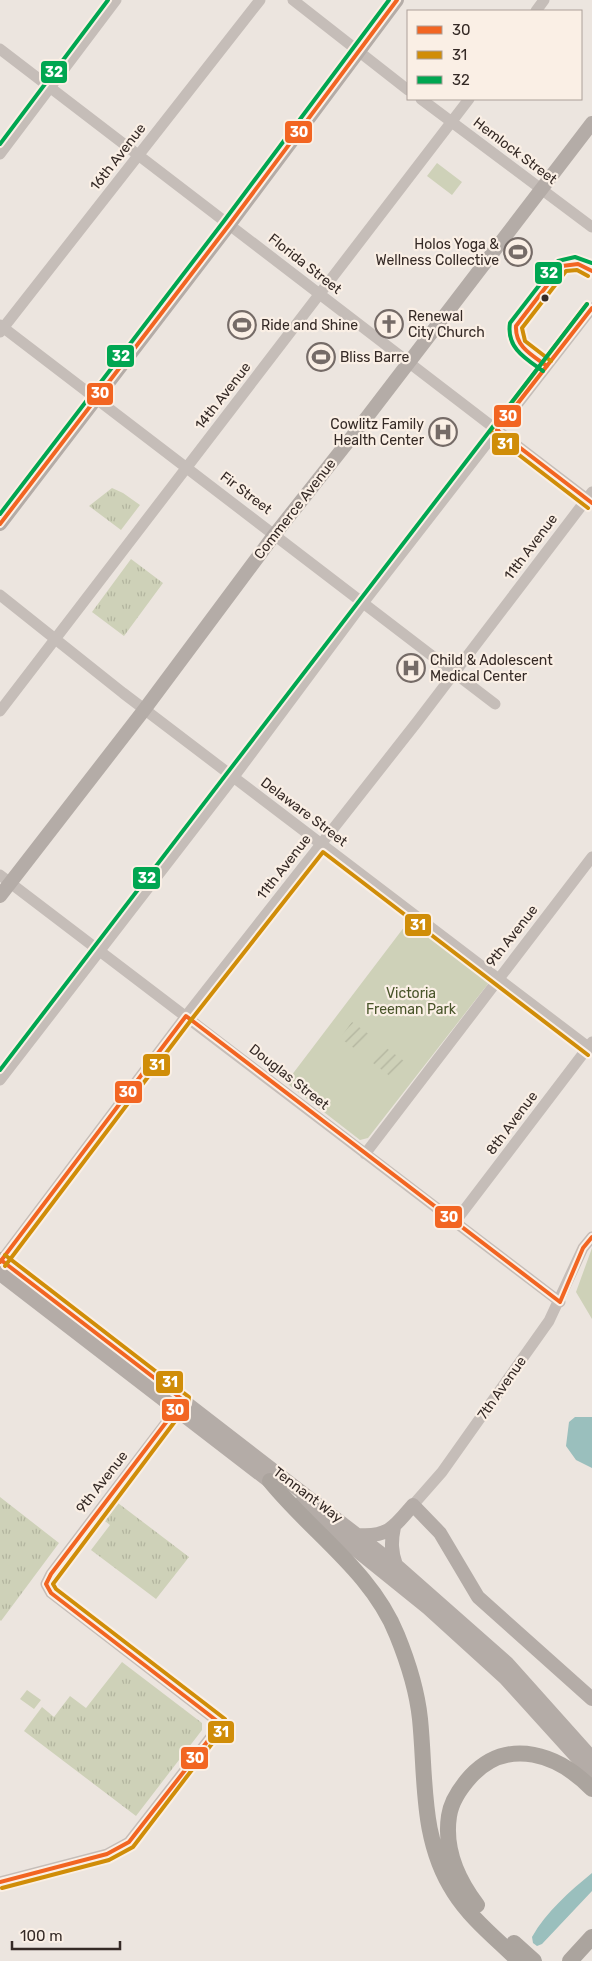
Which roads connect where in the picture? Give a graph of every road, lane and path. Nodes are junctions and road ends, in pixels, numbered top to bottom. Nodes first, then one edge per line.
1 (116, 0) edge
2 (260, 0) edge
3 (293, 0) edge
4 (397, 0) edge
5 (0, 50) edge
6 (359, 50) junction
7 (50, 88) junction
8 (407, 89) edge
9 (422, 100) edge
10 (468, 100) edge
11 (452, 121) junction
12 (592, 123) edge
13 (0, 154) edge
14 (138, 154) junction
15 (542, 190) junction
16 (229, 225) junction
17 (592, 228) edge
18 (320, 295) junction
19 (592, 308) edge
20 (1, 328) edge
21 (408, 362) junction
22 (96, 397) junction
23 (497, 430) junction
24 (187, 466) junction
25 (590, 498) edge
26 (0, 524) edge
27 (275, 534) junction
28 (0, 595) edge
29 (363, 603) junction
30 (56, 639) junction
31 (454, 672) junction
32 (495, 704) dead end
33 (144, 710) junction
34 (0, 711) edge
35 (233, 778) junction
36 (322, 843) junction
37 (592, 857) edge
38 (5, 879) edge
39 (0, 896) edge
40 (99, 950) junction
41 (499, 978) junction
42 (186, 1016) junction
43 (591, 1047) edge
44 (0, 1080) edge
45 (365, 1154) junction
46 (455, 1222) junction
47 (592, 1236) edge
48 (0, 1260) edge
49 (0, 1274) edge
50 (560, 1302) junction
51 (180, 1405) junction
52 (270, 1482) junction
53 (413, 1505) junction
54 (394, 1527) junction
55 (359, 1534) junction
56 (396, 1565) junction
57 (592, 1699) edge
58 (592, 1758) edge
59 (592, 1774) edge
60 (592, 1789) edge
61 (0, 1882) edge
62 (592, 1937) edge
63 (519, 1961) edge
64 (534, 1961) edge
65 (570, 1961) edge

1 - 7 street
2 - 14 street, 16th Avenue
3 - 6 street
4 - 6 main road
5 - 7 street, Florida Street
6 - 8 street
6 - 16 main road
7 - 13 street
7 - 14 street, Florida Street
9 - 11 street, Hemlock Street
10 - 11 street, 14th Avenue
11 - 15 street, Hemlock Street
11 - 18 street, 14th Avenue
12 - 15 main road, Commerce Avenue
14 - 16 street, Florida Street
14 - 20 street, 16th Avenue
15 - 17 street, Hemlock Street
15 - 21 main road, Commerce Avenue
16 - 18 street, Florida Street
16 - 22 main road
18 - 21 street, Florida Street
18 - 24 street, 14th Avenue
19 - 23 street
20 - 22 street, Fir Street
21 - 23 street, Florida Street
21 - 27 main road, Commerce Avenue
22 - 24 street, Fir Street
22 - 26 main road
23 - 25 street, Florida Street
23 - 29 street
24 - 27 street, Fir Street
24 - 30 street, 14th Avenue
25 - 31 street, 11th Avenue
27 - 29 street, Fir Street
27 - 33 main road, Commerce Avenue
28 - 30 street, Delaware Street
29 - 31 street, Fir Street
29 - 35 street
30 - 33 street, Delaware Street
30 - 34 street, 14th Avenue
31 - 32 street, Fir Street
31 - 36 street, 11th Avenue
33 - 35 street, Delaware Street
33 - 38 main road, Commerce Avenue
35 - 36 street, Delaware Street
35 - 40 street
36 - 41 street, Delaware Street
36 - 42 street, 11th Avenue
37 - 41 street, 9th Avenue
38 - 39 main road, Commerce Avenue
38 - 40 street, Douglas Street
40 - 42 street, Douglas Street
40 - 44 street
41 - 43 street, Delaware Street
41 - 45 street, 9th Avenue
42 - 45 street, Douglas Street
42 - 48 street, 11th Avenue
43 - 46 street, 8th Avenue
45 - 46 street, Douglas Street
46 - 50 street, Douglas Street
47 - 50 street, 7th Avenue
48 - 51 main road, Tennant Way
49 - 51 main road, Tennant Way
50 - 53 street, 7th Avenue
51 - 52 main road, Tennant Way
51 - 55 main road, Tennant Way
51 - 61 street, 9th Avenue
52 - 59 main road, Tennant Way
52 - 63 highway
53 - 54 main road, 7th Avenue
53 - 57 main road
54 - 55 main road
54 - 56 main road
55 - 56 main road, Tennant Way
56 - 58 main road, Tennant Way
60 - 64 highway
62 - 65 highway

